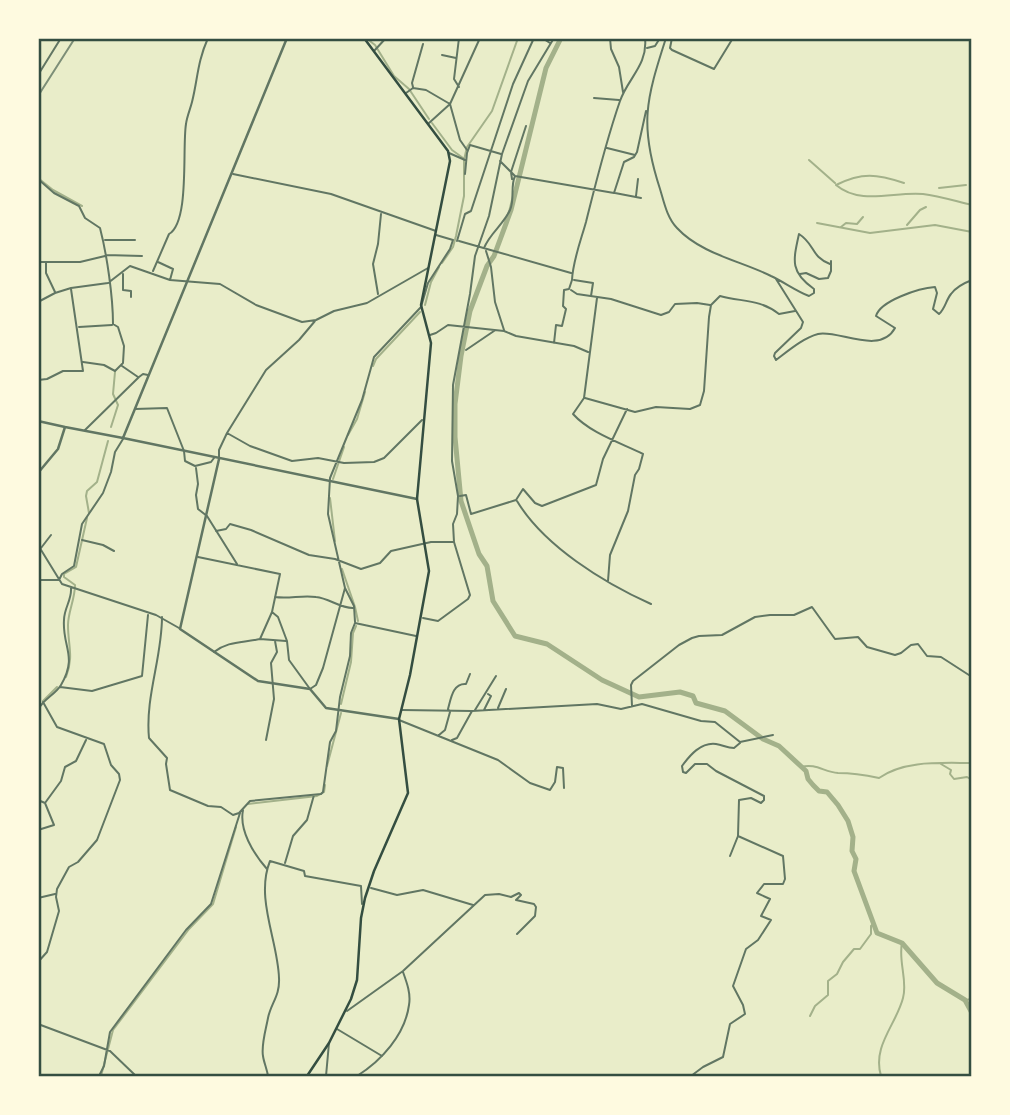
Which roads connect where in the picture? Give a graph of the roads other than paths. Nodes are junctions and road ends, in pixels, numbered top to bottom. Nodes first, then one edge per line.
1 (61, 38) edge
2 (208, 38) edge
3 (287, 38) edge
4 (364, 38) edge
5 (386, 38) edge
6 (459, 38) edge
7 (480, 38) edge
8 (534, 38) edge
9 (542, 38) edge
10 (554, 38) edge
11 (610, 38) edge
12 (645, 38) edge
13 (660, 38) edge
14 (666, 38) edge
15 (672, 38) edge
16 (733, 38) edge
17 (423, 44) dead end
18 (551, 44) junction
19 (646, 49) junction
20 (373, 52) junction
21 (442, 55) dead end
22 (457, 58) junction
23 (38, 75) edge
24 (459, 87) junction
25 (413, 88) junction
26 (623, 93) junction
27 (405, 94) junction
28 (594, 98) dead end
29 (620, 100) junction
30 (450, 104) junction
31 (647, 107) junction
32 (427, 124) junction
33 (526, 127) dead end
34 (606, 148) junction
35 (466, 149) junction
36 (491, 150) junction
37 (448, 152) junction
38 (502, 154) junction
39 (635, 155) junction
40 (464, 160) junction
41 (500, 161) junction
42 (511, 172) junction
43 (230, 173) junction
44 (465, 174) dead end
45 (515, 176) junction
46 (38, 179) edge
47 (638, 180) dead end
48 (512, 182) junction
49 (594, 189) junction
50 (614, 193) junction
51 (636, 197) junction
52 (641, 198) dead end
53 (381, 213) junction
54 (436, 233) junction
55 (103, 240) junction
56 (135, 240) dead end
57 (455, 240) junction
58 (477, 247) junction
59 (485, 249) junction
60 (106, 256) junction
61 (142, 256) dead end
62 (157, 261) junction
63 (38, 262) edge
64 (46, 262) junction
65 (428, 267) junction
66 (123, 272) junction
67 (152, 272) junction
68 (572, 273) junction
69 (799, 275) junction
70 (776, 278) junction
71 (170, 280) junction
72 (572, 280) junction
73 (971, 280) edge
74 (108, 283) junction
75 (186, 283) junction
76 (71, 288) junction
77 (569, 289) junction
78 (55, 293) junction
79 (379, 295) junction
80 (131, 297) dead end
81 (591, 297) junction
82 (597, 298) junction
83 (38, 302) edge
84 (711, 305) junction
85 (421, 307) junction
86 (796, 311) junction
87 (316, 320) junction
88 (113, 324) junction
89 (77, 327) junction
90 (464, 327) junction
91 (495, 330) junction
92 (504, 331) junction
93 (430, 335) junction
94 (554, 343) junction
95 (466, 350) dead end
96 (589, 353) junction
97 (83, 362) junction
98 (121, 366) junction
99 (148, 375) junction
100 (139, 377) junction
101 (38, 380) edge
102 (584, 398) junction
103 (134, 410) junction
104 (627, 410) junction
105 (423, 419) junction
106 (38, 421) edge
107 (65, 427) junction
108 (84, 430) junction
109 (227, 433) junction
110 (123, 438) junction
111 (613, 440) junction
112 (184, 452) junction
113 (214, 458) junction
114 (219, 459) junction
115 (339, 461) junction
116 (195, 466) junction
117 (38, 473) edge
118 (329, 481) junction
119 (458, 496) junction
120 (417, 499) junction
121 (516, 500) junction
122 (207, 516) junction
123 (216, 531) junction
124 (51, 535) dead end
125 (80, 539) junction
126 (454, 542) junction
127 (424, 543) junction
128 (38, 545) edge
129 (41, 549) junction
130 (114, 551) dead end
131 (197, 557) junction
132 (338, 561) junction
133 (238, 565) junction
134 (38, 580) edge
135 (59, 580) junction
136 (608, 581) junction
137 (71, 588) junction
138 (345, 588) junction
139 (275, 597) junction
140 (341, 604) junction
141 (651, 604) dead end
142 (354, 608) junction
143 (272, 612) junction
144 (149, 613) junction
145 (162, 617) junction
146 (419, 618) junction
147 (355, 623) junction
148 (180, 629) junction
149 (416, 636) junction
150 (260, 639) junction
151 (275, 641) junction
152 (288, 642) junction
153 (214, 652) junction
154 (470, 674) dead end
155 (496, 676) dead end
156 (971, 677) edge
157 (273, 683) junction
158 (60, 687) junction
159 (310, 689) junction
160 (506, 690) dead end
161 (486, 692) junction
162 (41, 703) edge
163 (632, 706) junction
164 (498, 709) junction
165 (38, 710) edge
166 (401, 710) junction
167 (483, 710) junction
168 (339, 711) junction
169 (473, 711) junction
170 (450, 712) junction
171 (399, 719) junction
172 (438, 735) junction
173 (773, 735) dead end
174 (87, 738) junction
175 (266, 740) dead end
176 (451, 741) junction
177 (740, 742) junction
178 (564, 788) dead end
179 (314, 796) junction
180 (38, 800) edge
181 (45, 803) junction
182 (242, 809) junction
183 (38, 830) edge
184 (738, 836) junction
185 (730, 856) dead end
186 (285, 864) junction
187 (267, 869) junction
188 (369, 887) junction
189 (56, 894) junction
190 (38, 898) edge
191 (474, 906) junction
192 (363, 907) junction
193 (517, 934) dead end
194 (38, 962) edge
195 (403, 971) junction
196 (345, 1012) junction
197 (38, 1024) edge
198 (337, 1028) junction
199 (329, 1043) junction
200 (108, 1050) junction
201 (383, 1057) junction
202 (99, 1076) edge
203 (136, 1076) edge
204 (268, 1076) edge
205 (307, 1076) edge
206 (326, 1076) edge
207 (357, 1076) edge
208 (691, 1076) edge

1 - 23 street
2 - 62 street
3 - 43 street
4 - 20 main road
5 - 20 street
6 - 22 street
7 - 24 street
8 - 36 street
9 - 18 street
10 - 18 street
11 - 26 street
12 - 19 street
13 - 19 street
14 - 31 street
15 - 16 street
17 - 25 street
18 - 38 street
19 - 26 street
20 - 27 main road
21 - 22 street
22 - 24 street
24 - 30 street
25 - 27 street
25 - 30 street
26 - 29 street
27 - 32 main road
28 - 29 street
29 - 34 street
30 - 32 street
30 - 35 street
31 - 39 street
31 - 70 street
32 - 37 main road
33 - 42 street
34 - 39 street
34 - 49 street
35 - 36 street
35 - 40 street
36 - 38 street
36 - 57 street
37 - 40 street
37 - 54 main road
38 - 41 street
39 - 50 street
40 - 44 street
41 - 42 street
41 - 58 street
42 - 45 street
42 - 48 street
43 - 53 street
43 - 75 street
45 - 48 street
45 - 49 street
46 - 55 street
47 - 51 street
48 - 59 street
49 - 50 street
49 - 68 street
50 - 51 street
51 - 52 street
53 - 54 street
53 - 79 street
54 - 57 street
54 - 65 main road
55 - 56 street
55 - 60 street
57 - 58 street
57 - 85 street
58 - 59 street
58 - 90 street
59 - 68 street
59 - 92 street
60 - 61 street
60 - 64 street
60 - 74 street
62 - 67 street
62 - 71 street
63 - 64 street
64 - 78 street
65 - 79 street
65 - 85 main road
66 - 67 street
66 - 74 street
66 - 80 street
67 - 71 street
68 - 72 street
69 - 69 street
69 - 70 street
70 - 86 street
71 - 75 street
72 - 77 street
72 - 81 street
73 - 86 street
74 - 76 street
74 - 88 street
75 - 87 street
75 - 99 street
76 - 78 street
76 - 89 street
77 - 81 street
77 - 94 street
78 - 83 street
79 - 87 street
81 - 82 street
82 - 84 street
82 - 96 street
84 - 86 street
84 - 104 street
85 - 93 main road
85 - 115 street
87 - 109 street
88 - 89 street
88 - 98 street
89 - 97 street
90 - 91 street
90 - 93 street
90 - 119 street
91 - 92 street
91 - 95 street
92 - 94 street
93 - 105 main road
94 - 96 street
96 - 102 street
97 - 98 street
97 - 101 street
98 - 100 street
99 - 100 street
99 - 103 street
100 - 108 street
102 - 104 street
102 - 111 street
103 - 110 street
103 - 112 street
104 - 111 street
105 - 115 street
105 - 120 main road
106 - 107 street
107 - 108 street
107 - 117 street
108 - 110 street
109 - 114 street
109 - 115 street
110 - 112 street
110 - 125 street
111 - 121 street
111 - 136 street
112 - 113 street
112 - 116 street
113 - 114 street
113 - 116 street
114 - 118 street
114 - 122 street
115 - 118 street
116 - 122 street
118 - 120 street
118 - 132 street
119 - 121 street
119 - 126 street
120 - 127 main road
121 - 136 street
122 - 123 street
122 - 131 street
123 - 132 street
123 - 133 street
124 - 129 street
125 - 130 street
125 - 135 street
126 - 127 street
126 - 146 street
127 - 132 street
127 - 146 main road
128 - 129 street
129 - 135 street
131 - 133 street
131 - 148 street
132 - 138 street
133 - 139 street
134 - 135 street
135 - 137 street
136 - 141 street
137 - 144 street
137 - 158 street
138 - 140 street
138 - 142 street
139 - 140 street
139 - 143 street
140 - 142 street
140 - 159 street
142 - 147 street
143 - 150 street
143 - 152 street
144 - 145 street
144 - 158 street
145 - 148 street
145 - 182 street
146 - 149 main road
147 - 149 street
147 - 168 street
148 - 153 street
149 - 166 main road
150 - 151 street
150 - 153 street
151 - 152 street
151 - 157 street
152 - 159 street
153 - 157 street
154 - 170 street
155 - 161 street
156 - 163 street
157 - 159 street
157 - 175 street
158 - 162 street
159 - 168 street
160 - 164 street
161 - 167 street
161 - 169 street
162 - 165 street
162 - 174 street
163 - 164 street
163 - 177 street
164 - 167 street
166 - 170 street
166 - 171 main road
167 - 169 street
168 - 171 street
168 - 179 street
169 - 170 street
169 - 176 street
170 - 172 street
171 - 172 street
171 - 188 main road
172 - 176 street
173 - 177 street
174 - 181 street
174 - 189 street
176 - 178 street
177 - 184 street
179 - 182 street
179 - 186 street
180 - 181 street
181 - 183 street
182 - 187 street
182 - 200 street
184 - 185 street
184 - 208 street
186 - 187 street
186 - 192 street
187 - 204 street
188 - 191 street
188 - 192 main road
189 - 190 street
189 - 194 street
191 - 193 street
191 - 195 street
192 - 196 main road
195 - 196 street
195 - 201 street
196 - 198 main road
197 - 200 street
198 - 199 main road
198 - 201 street
199 - 205 main road
199 - 206 street
200 - 202 street
200 - 203 street
201 - 207 street

